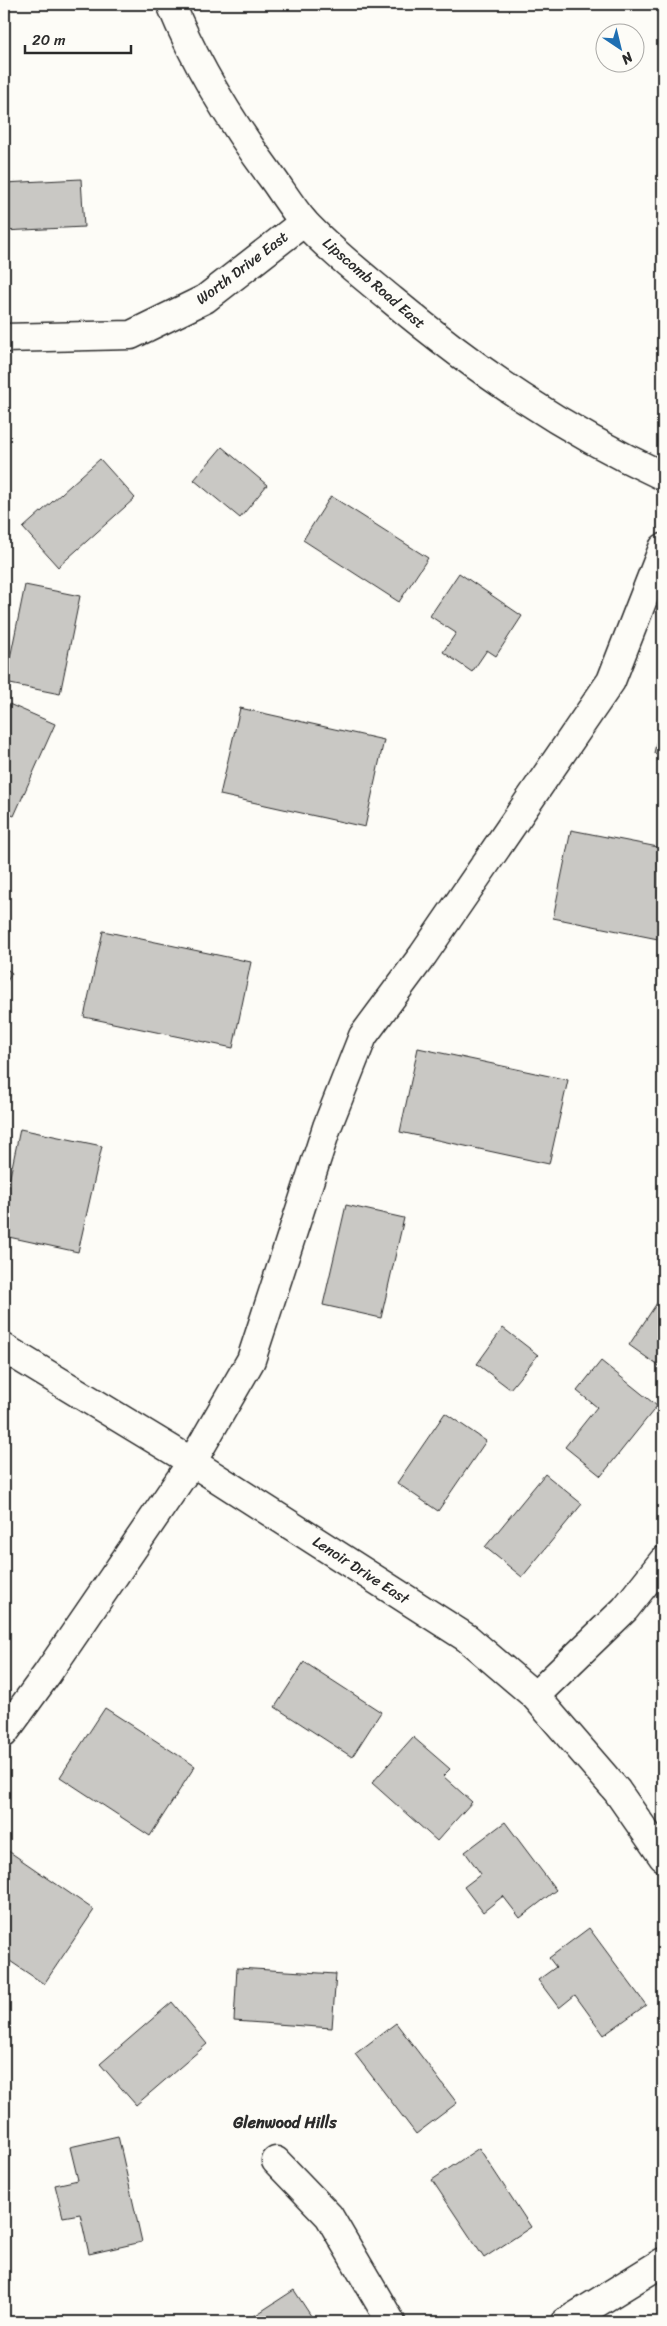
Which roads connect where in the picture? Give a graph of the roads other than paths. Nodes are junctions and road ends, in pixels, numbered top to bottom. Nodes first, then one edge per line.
1 (171, 4) edge
2 (304, 222) junction
3 (4, 338) edge
4 (663, 476) edge
5 (663, 548) edge
6 (4, 1348) edge
7 (192, 1462) junction
8 (663, 1561) edge
9 (535, 1696) junction
10 (4, 1733) edge
11 (663, 1857) edge
12 (276, 2161) dead end
13 (663, 2262) edge
14 (391, 2322) edge
15 (566, 2322) edge

1 - 2 street, Lipscomb Road East
2 - 3 street, Worth Drive East
2 - 4 street, Lipscomb Road East
5 - 7 street
6 - 7 street, Lenoir Drive East
7 - 9 street, Lenoir Drive East
7 - 10 street
8 - 9 street
9 - 11 street, Lenoir Drive East
12 - 14 street
13 - 15 street

